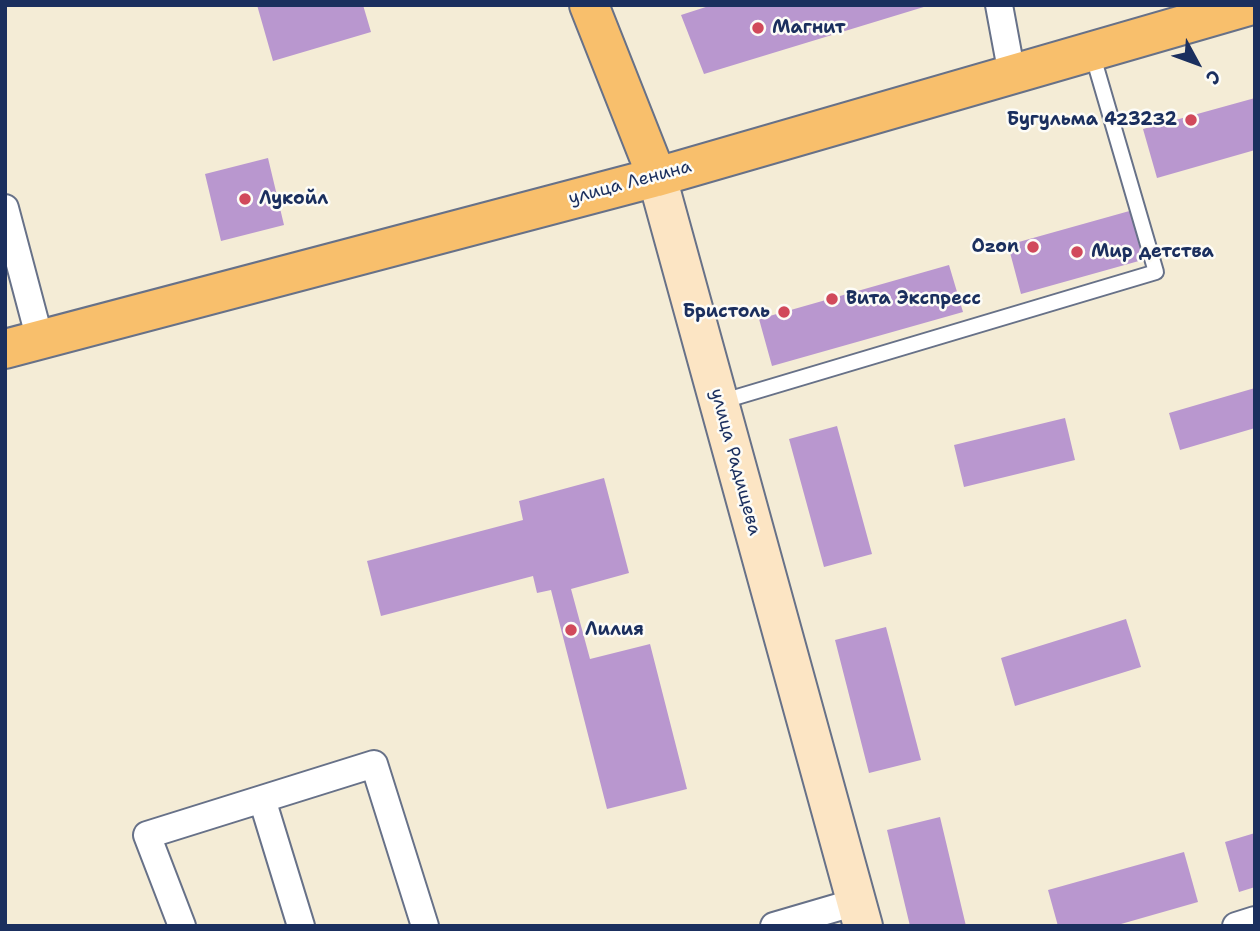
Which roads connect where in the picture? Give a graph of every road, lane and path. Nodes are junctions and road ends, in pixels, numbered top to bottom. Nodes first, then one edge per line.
1 (589, 5) edge
2 (999, 5) edge
3 (1252, 5) edge
4 (1092, 52) junction
5 (1012, 75) junction
6 (657, 177) junction
7 (5, 208) edge
8 (23, 344) edge
9 (718, 402) junction
10 (261, 799) junction
11 (859, 914) edge
12 (1255, 920) edge
13 (182, 926) edge
14 (301, 926) edge
15 (425, 926) edge
16 (774, 926) edge
17 (1236, 926) edge

1 - 6 main road, улица Радищева
2 - 5 street
3 - 4 main road, улица Ленина
4 - 5 main road, улица Ленина
4 - 9 lane
5 - 6 main road, улица Ленина
6 - 8 main road, улица Ленина
6 - 9 street, улица Радищева
7 - 8 street
9 - 11 street, улица Радищева
10 - 13 street
10 - 14 street
10 - 15 street
11 - 16 street
12 - 17 street

